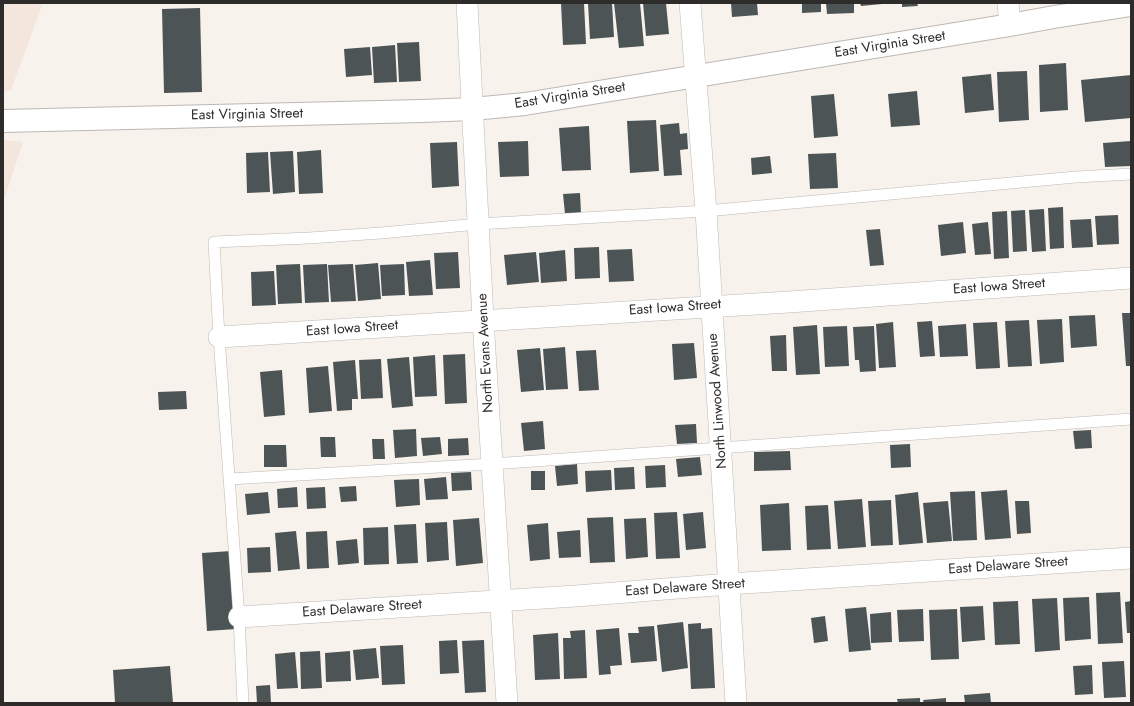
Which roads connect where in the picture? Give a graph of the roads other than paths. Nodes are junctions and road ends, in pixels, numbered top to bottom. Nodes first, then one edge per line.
1 (467, 3) edge
2 (690, 3) edge
3 (1008, 3) edge
4 (1131, 4) edge
5 (1010, 25) junction
6 (695, 76) junction
7 (473, 109) junction
8 (3, 121) edge
9 (1131, 174) edge
10 (706, 211) junction
11 (478, 224) junction
12 (1131, 278) edge
13 (712, 306) junction
14 (483, 320) junction
15 (219, 337) junction
16 (1131, 419) edge
17 (721, 448) junction
18 (492, 464) junction
19 (229, 479) junction
20 (1131, 558) edge
21 (729, 584) junction
22 (501, 600) junction
23 (239, 617) junction
24 (243, 703) edge
25 (506, 703) edge
26 (736, 703) edge

1 - 7 street, North Evans Avenue
2 - 6 street, North Linwood Avenue
3 - 5 street
4 - 5 main road, East Virginia Street
5 - 6 main road, East Virginia Street
6 - 7 main road, East Virginia Street
6 - 10 street, North Linwood Avenue
7 - 8 main road, East Virginia Street
7 - 11 street, North Evans Avenue
9 - 10 lane
10 - 11 lane
10 - 13 street, North Linwood Avenue
11 - 14 street, North Evans Avenue
11 - 15 lane
12 - 13 street, East Iowa Street
13 - 14 street, East Iowa Street
13 - 17 street, North Linwood Avenue
14 - 15 street, East Iowa Street
14 - 18 street, North Evans Avenue
15 - 19 lane
16 - 17 lane
17 - 18 lane
17 - 21 street, North Linwood Avenue
18 - 19 lane
18 - 22 street, North Evans Avenue
19 - 23 lane
20 - 21 street, East Delaware Street
21 - 22 street, East Delaware Street
21 - 26 street, North Linwood Avenue
22 - 23 street, East Delaware Street
22 - 25 street, North Evans Avenue
23 - 24 lane

